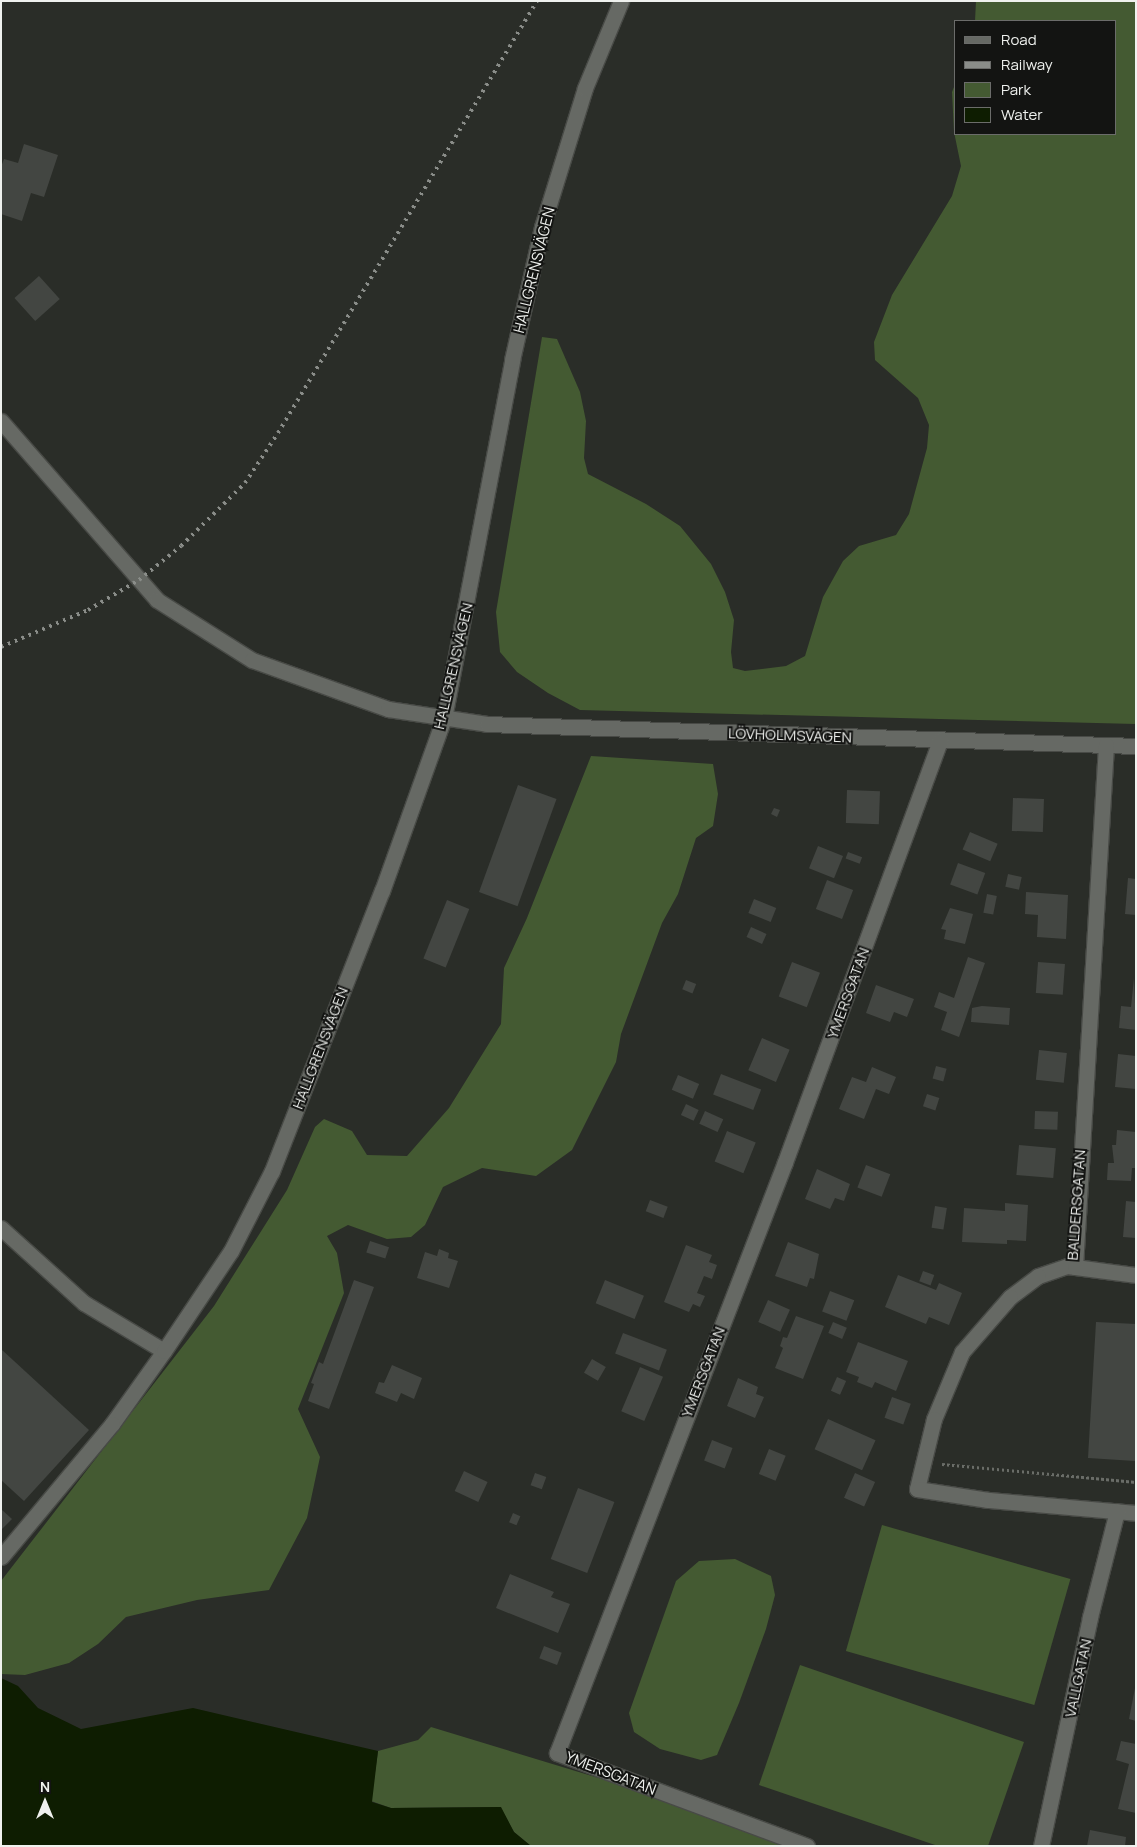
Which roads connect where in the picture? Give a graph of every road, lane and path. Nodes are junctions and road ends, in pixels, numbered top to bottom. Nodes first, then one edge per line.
1 (621, 1) edge
2 (1, 421) edge
3 (444, 718) junction
4 (940, 740) junction
5 (1106, 745) junction
6 (1136, 746) edge
7 (1, 1228) edge
8 (1075, 1267) junction
9 (1136, 1276) edge
10 (164, 1351) junction
11 (924, 1461) junction
12 (1136, 1482) edge
13 (1118, 1511) junction
14 (1136, 1513) edge
15 (1, 1557) edge
16 (807, 1846) edge
17 (1041, 1846) edge

1 - 3 street, HALLGRENSVÄGEN
2 - 3 street, LÖVHOLMSVÄGEN
3 - 4 street, LÖVHOLMSVÄGEN
3 - 10 street, HALLGRENSVÄGEN
4 - 5 street, LÖVHOLMSVÄGEN
4 - 16 street, YMERSGATAN
5 - 6 street, LÖVHOLMSVÄGEN
5 - 8 street, BALDERSGATAN
7 - 10 street
8 - 9 street
8 - 11 street, BALDERSGATAN
10 - 15 street, HALLGRENSVÄGEN
11 - 12 path
11 - 13 street, BALDERSGATAN
13 - 14 street
13 - 17 street, VALLGATAN

